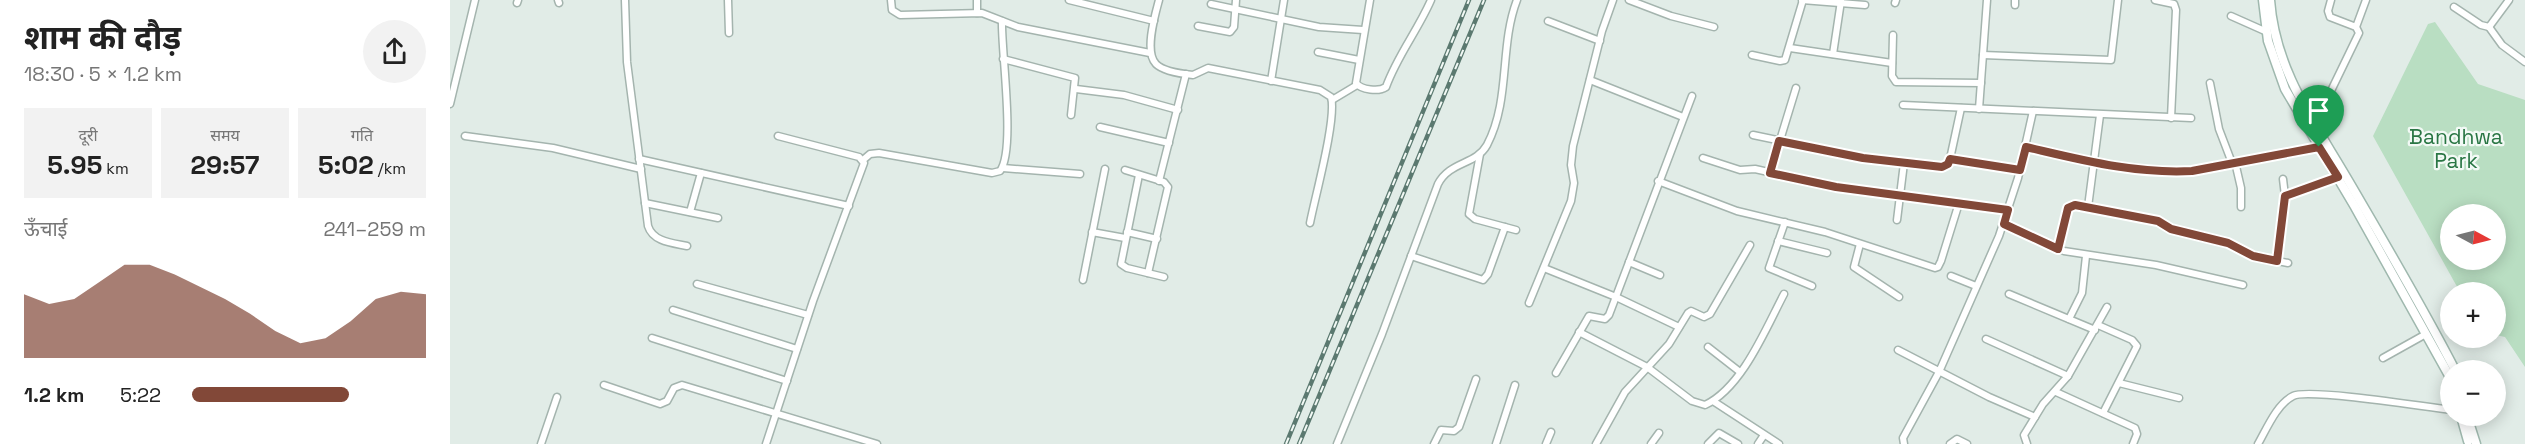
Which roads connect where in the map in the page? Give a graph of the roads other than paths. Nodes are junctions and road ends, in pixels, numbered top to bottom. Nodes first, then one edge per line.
1 (475, 0) edge
2 (625, 0) edge
3 (728, 0) edge
4 (891, 0) edge
5 (977, 0) edge
6 (1069, 0) edge
7 (1159, 0) edge
8 (1236, 0) edge
9 (1284, 0) edge
10 (1370, 0) edge
11 (1431, 0) edge
12 (1517, 0) edge
13 (1629, 0) edge
14 (1803, 0) edge
15 (1987, 0) edge
16 (2118, 0) edge
17 (2155, 0) edge
18 (2263, 0) edge
19 (2270, 0) edge
20 (2331, 0) edge
21 (2366, 0) edge
22 (2509, 0) edge
23 (1610, 1) edge
24 (1841, 1) edge
25 (2170, 1) edge
26 (1211, 4) dead end
27 (1865, 5) dead end
28 (2454, 7) dead end
29 (1235, 9) junction
30 (977, 13) junction
31 (2231, 16) dead end
32 (1281, 19) junction
33 (1002, 21) junction
34 (1155, 21) junction
35 (1548, 21) dead end
36 (1198, 26) dead end
37 (1714, 27) dead end
38 (2356, 27) junction
39 (2488, 27) junction
40 (1364, 30) junction
41 (2267, 32) junction
42 (729, 33) dead end
43 (1893, 36) dead end
44 (1600, 41) junction
45 (1790, 48) junction
46 (1318, 52) dead end
47 (1150, 53) junction
48 (1833, 54) junction
49 (1752, 55) dead end
50 (1983, 55) junction
51 (1003, 59) junction
52 (1359, 60) junction
53 (2525, 62) edge
54 (1892, 63) junction
55 (1186, 74) junction
56 (1590, 80) junction
57 (1271, 81) junction
58 (1981, 83) junction
59 (2210, 83) dead end
60 (1357, 86) junction
61 (1796, 88) dead end
62 (1076, 89) junction
63 (451, 96) edge
64 (1692, 96) dead end
65 (1332, 100) junction
66 (450, 104) edge
67 (1903, 105) dead end
68 (1961, 108) junction
69 (1979, 109) junction
70 (1178, 110) junction
71 (2033, 111) junction
72 (2307, 112) junction
73 (1071, 115) dead end
74 (2100, 116) junction
75 (1683, 117) junction
76 (2171, 118) junction
77 (2191, 118) dead end
78 (1100, 127) dead end
79 (1753, 135) dead end
80 (465, 136) dead end
81 (778, 136) dead end
82 (1779, 141) junction
83 (1169, 142) junction
84 (2323, 146) junction
85 (2026, 147) junction
86 (1480, 154) junction
87 (1703, 158) dead end
88 (639, 159) junction
89 (1950, 159) junction
90 (863, 160) junction
91 (1904, 163) junction
92 (2233, 163) junction
93 (2094, 164) junction
94 (1003, 168) junction
95 (641, 169) junction
96 (1105, 169) dead end
97 (1125, 170) dead end
98 (2020, 170) junction
99 (701, 172) junction
100 (1770, 173) junction
101 (1080, 174) dead end
102 (1139, 175) junction
103 (2338, 177) junction
104 (2283, 179) dead end
105 (1159, 181) junction
106 (1658, 181) junction
107 (1900, 196) junction
108 (2285, 196) junction
109 (645, 202) junction
110 (1959, 202) junction
111 (849, 206) junction
112 (2088, 207) junction
113 (2241, 207) dead end
114 (2008, 210) junction
115 (690, 212) junction
116 (718, 219) dead end
117 (1897, 220) dead end
118 (1785, 222) junction
119 (1310, 223) dead end
120 (2004, 224) junction
121 (1505, 227) junction
122 (1516, 230) dead end
123 (1092, 232) junction
124 (1126, 235) junction
125 (1156, 238) junction
126 (1778, 241) junction
127 (1860, 244) junction
128 (687, 246) dead end
129 (1750, 246) dead end
130 (2058, 249) junction
131 (1827, 253) dead end
132 (1411, 256) junction
133 (2086, 256) junction
134 (2277, 261) junction
135 (1629, 262) junction
136 (2288, 263) dead end
137 (1544, 268) junction
138 (1148, 273) junction
139 (1660, 275) dead end
140 (1951, 276) dead end
141 (1164, 277) dead end
142 (1083, 280) dead end
143 (697, 284) dead end
144 (2243, 285) dead end
145 (1812, 286) dead end
146 (1976, 286) junction
147 (1784, 294) dead end
148 (2009, 294) dead end
149 (1616, 297) junction
150 (1899, 297) dead end
151 (1529, 303) dead end
152 (2107, 307) dead end
153 (673, 310) dead end
154 (808, 315) junction
155 (2069, 319) junction
156 (1679, 327) junction
157 (2097, 327) junction
158 (1580, 332) junction
159 (2426, 334) junction
160 (652, 338) dead end
161 (1986, 339) dead end
162 (1707, 347) dead end
163 (797, 350) junction
164 (1898, 350) dead end
165 (2383, 358) dead end
166 (2440, 360) edge
167 (2449, 360) edge
168 (1647, 367) junction
169 (1740, 372) junction
170 (1939, 372) junction
171 (1556, 373) dead end
172 (2068, 376) junction
173 (1476, 379) dead end
174 (787, 381) junction
175 (2119, 383) junction
176 (604, 385) dead end
177 (1515, 385) dead end
178 (2056, 392) junction
179 (557, 398) dead end
180 (2179, 398) dead end
181 (1713, 401) junction
182 (2440, 409) edge
183 (2103, 413) junction
184 (776, 414) junction
185 (2035, 417) junction
186 (2464, 426) edge
187 (2470, 426) edge
188 (1551, 432) dead end
189 (1659, 433) dead end
190 (1764, 435) junction
191 (541, 444) edge
192 (766, 444) edge
193 (877, 444) edge
194 (1337, 444) edge
195 (1434, 444) edge
196 (1496, 444) edge
197 (1546, 444) edge
198 (1596, 444) edge
199 (1651, 444) edge
200 (1708, 444) edge
201 (1738, 444) edge
202 (1758, 444) edge
203 (1779, 444) edge
204 (1904, 444) edge
205 (1950, 444) edge
206 (1967, 444) edge
207 (2027, 444) edge
208 (2133, 444) edge
209 (2258, 444) edge
210 (2470, 444) edge
211 (2476, 444) edge

1 - 63 street
2 - 88 street
3 - 42 street
4 - 30 street
5 - 30 street
6 - 34 street
7 - 34 street
8 - 29 street
9 - 32 street
10 - 40 street
11 - 60 street
12 - 86 street
13 - 37 street
14 - 24 street
14 - 45 street
15 - 50 street
16 - 50 street
17 - 25 street
18 - 41 street
19 - 72 street
20 - 38 street
21 - 38 street
22 - 39 street
23 - 44 street
24 - 27 street
24 - 48 street
25 - 76 street
26 - 29 street
28 - 39 street
29 - 32 street
29 - 36 street
30 - 33 street
31 - 41 street
32 - 40 street
32 - 57 street
33 - 47 street
33 - 51 street
34 - 47 street
35 - 44 street
38 - 72 street
39 - 53 street
40 - 52 street
41 - 84 street
43 - 54 street
44 - 56 street
45 - 48 street
45 - 49 street
46 - 52 street
47 - 55 street
48 - 54 street
50 - 58 street
51 - 62 street
51 - 94 street
52 - 60 street
54 - 58 street
55 - 57 street
55 - 70 street
56 - 75 street
56 - 137 street
57 - 65 street
58 - 69 street
59 - 92 street
60 - 65 street
61 - 82 street
62 - 70 street
62 - 73 street
63 - 66 street
64 - 75 street
65 - 119 street
67 - 68 street
68 - 69 street
68 - 89 street
69 - 71 street
70 - 83 street
71 - 74 street
71 - 85 street
72 - 84 street
74 - 76 street
74 - 93 street
75 - 106 street
76 - 77 street
78 - 83 street
79 - 82 street
80 - 95 street
81 - 90 street
82 - 91 street
82 - 100 street
83 - 105 street
84 - 92 street
84 - 103 street
84 - 167 street
85 - 93 street
85 - 98 street
86 - 121 street
86 - 132 street
87 - 100 street
88 - 95 street
88 - 99 street
89 - 91 street
89 - 98 street
90 - 94 street
90 - 111 street
91 - 107 street
92 - 93 street
92 - 113 street
93 - 112 street
94 - 101 street
95 - 109 street
96 - 123 street
97 - 102 street
98 - 114 street
99 - 111 street
99 - 115 street
100 - 107 street
102 - 105 street
102 - 124 street
103 - 108 street
103 - 159 street
104 - 108 street
105 - 125 street
106 - 118 street
106 - 135 street
107 - 110 street
107 - 117 street
108 - 134 street
109 - 115 street
109 - 128 street
110 - 114 street
110 - 127 street
111 - 154 street
112 - 130 street
112 - 134 street
114 - 120 street
115 - 116 street
118 - 126 street
118 - 127 street
120 - 130 street
120 - 146 street
121 - 122 street
121 - 132 street
123 - 124 street
123 - 142 street
124 - 125 street
124 - 138 street
125 - 138 street
126 - 131 street
126 - 145 street
127 - 150 street
129 - 156 street
130 - 133 street
132 - 194 street
133 - 144 street
133 - 155 street
134 - 136 street
135 - 139 street
135 - 149 street
137 - 149 street
137 - 151 street
138 - 141 street
140 - 146 street
143 - 154 street
146 - 170 street
147 - 169 street
148 - 155 street
149 - 156 street
149 - 158 street
152 - 157 street
153 - 163 street
154 - 163 street
155 - 157 street
156 - 168 street
157 - 172 street
157 - 175 street
158 - 168 street
158 - 171 street
159 - 165 street
159 - 166 street
160 - 174 street
161 - 172 street
162 - 169 street
163 - 174 street
164 - 170 street
168 - 181 street
168 - 198 street
169 - 181 street
170 - 185 street
170 - 204 street
172 - 178 street
173 - 195 street
174 - 184 street
175 - 180 street
175 - 183 street
176 - 184 street
177 - 196 street
178 - 183 street
178 - 185 street
179 - 191 street
181 - 190 street
182 - 209 street
183 - 208 street
184 - 192 street
184 - 193 street
185 - 207 street
186 - 210 street
187 - 211 street
188 - 197 street
189 - 199 street
190 - 202 street
190 - 203 street
200 - 201 street
205 - 206 street

